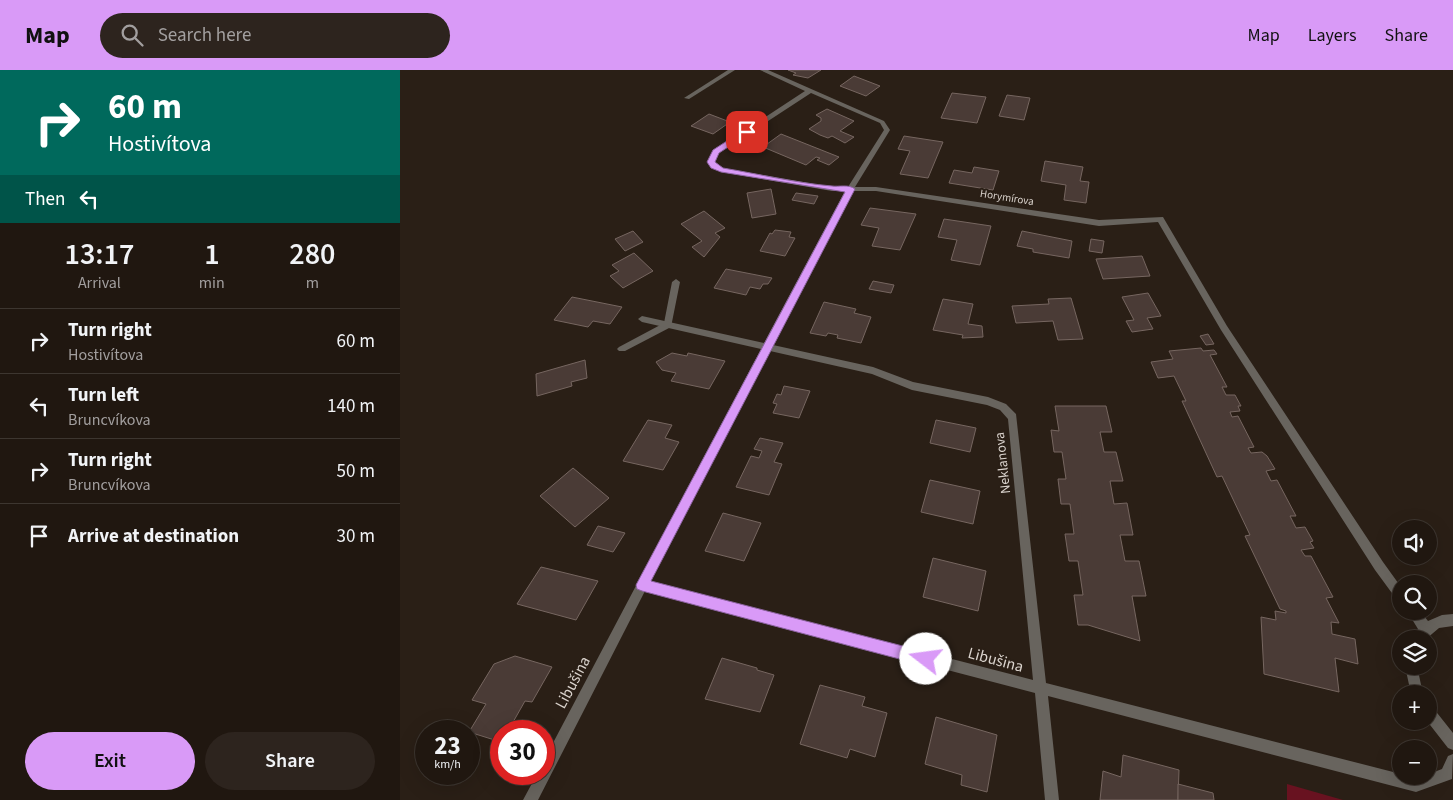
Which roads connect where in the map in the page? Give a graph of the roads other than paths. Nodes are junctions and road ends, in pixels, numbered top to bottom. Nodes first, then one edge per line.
1 (732, 70) edge
2 (763, 70) edge
3 (809, 91) junction
4 (686, 98) dead end
5 (850, 189) junction
6 (676, 282) dead end
7 (642, 319) dead end
8 (668, 325) junction
9 (766, 347) junction
10 (622, 349) dead end
11 (1392, 584) edge
12 (642, 585) junction
13 (1453, 620) edge
14 (1428, 630) edge
15 (1040, 688) junction
16 (1437, 724) edge
17 (1453, 743) edge
18 (555, 753) edge
19 (1453, 761) edge
20 (538, 785) edge
21 (530, 800) edge
22 (1052, 800) edge

1 - 4 street
2 - 3 street
3 - 5 street
3 - 5 street, Horymírova
5 - 9 street
5 - 11 street, Horymírova
6 - 8 street
7 - 8 street, Neklanova
8 - 9 street, Neklanova
8 - 10 street
9 - 12 street
9 - 15 street, Neklanova
12 - 15 street, Libušina
12 - 18 street, Libušina
13 - 14 street
15 - 19 street, Libušina
15 - 22 street, Neklanova
16 - 17 street
20 - 21 street, Libušina

